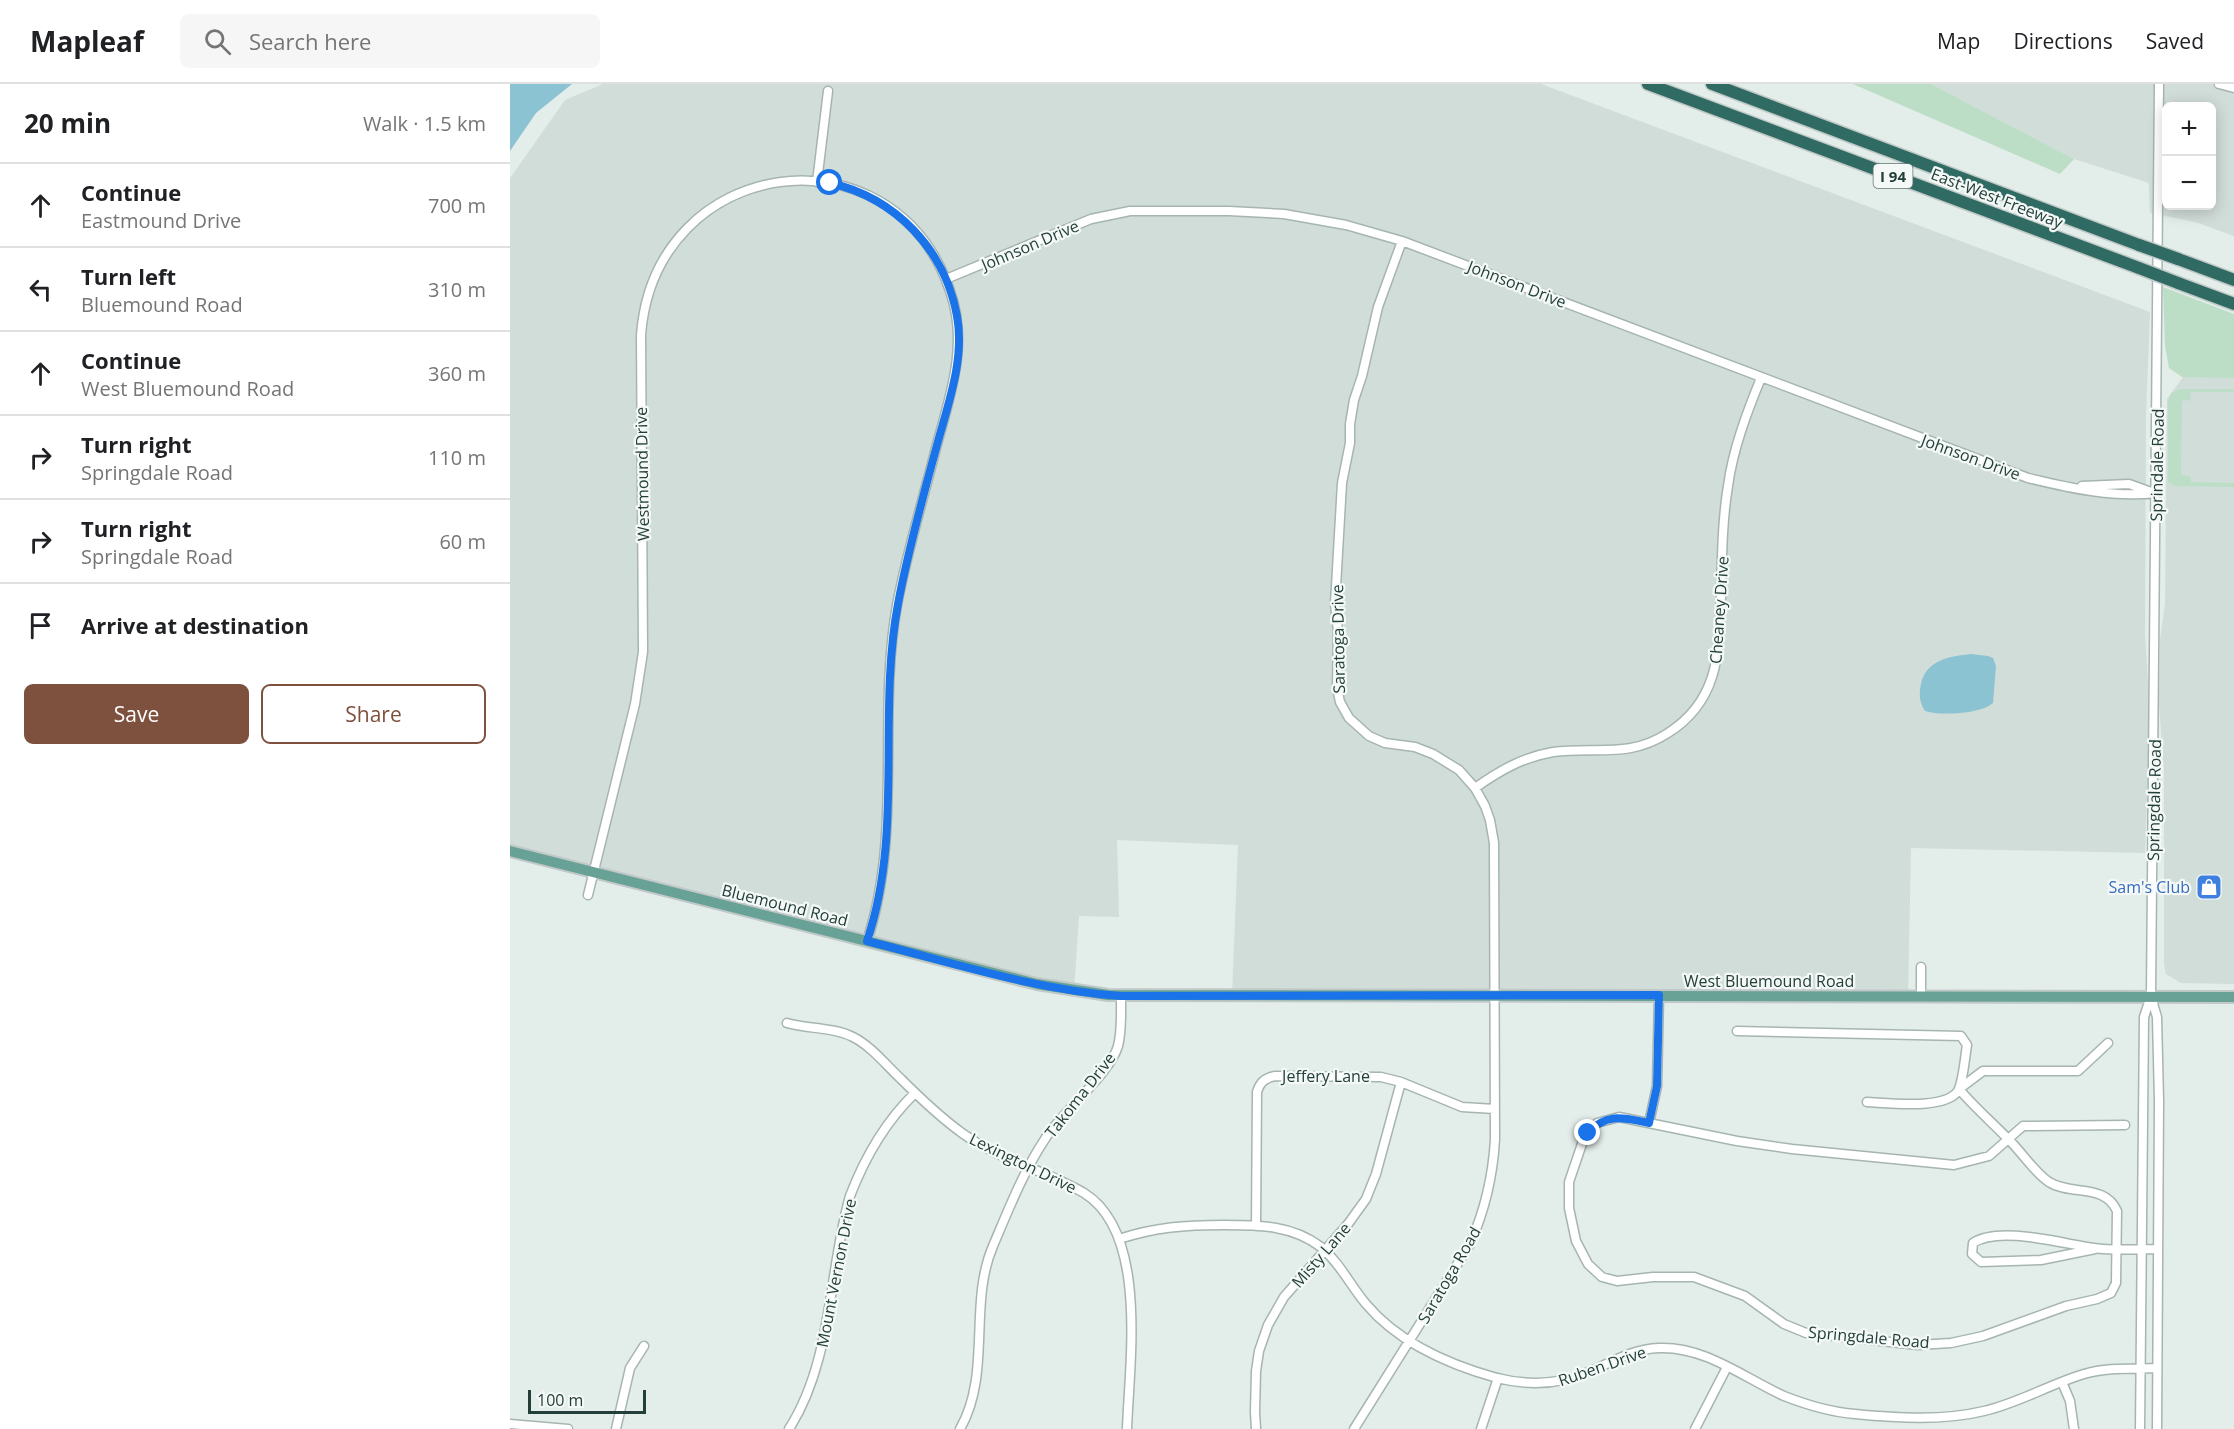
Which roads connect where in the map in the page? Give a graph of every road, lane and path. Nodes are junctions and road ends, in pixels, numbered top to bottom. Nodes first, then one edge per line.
1 (1648, 84) edge
2 (1712, 84) edge
3 (2159, 84) edge
4 (2219, 84) edge
5 (2234, 88) edge
6 (828, 91) dead end
7 (817, 182) junction
8 (1402, 241) junction
9 (946, 279) junction
10 (2234, 280) edge
11 (2234, 304) edge
12 (1761, 378) junction
13 (2156, 493) junction
14 (2155, 640) joint
15 (1475, 788) junction
16 (510, 851) edge
17 (594, 871) junction
18 (588, 895) dead end
19 (867, 941) junction
20 (1921, 967) dead end
21 (1659, 995) junction
22 (1121, 996) junction
23 (1232, 996) joint
24 (1495, 996) junction
25 (1921, 996) junction
26 (2151, 996) junction
27 (2234, 997) edge
28 (787, 1023) dead end
29 (1737, 1031) dead end
30 (2108, 1043) dead end
31 (1401, 1082) junction
32 (1959, 1089) junction
33 (915, 1093) junction
34 (1868, 1102) dead end
35 (1495, 1109) junction
36 (1649, 1123) junction
37 (2125, 1125) dead end
38 (2008, 1139) junction
39 (2142, 1166) junction
40 (2160, 1166) junction
41 (1029, 1168) junction
42 (1256, 1225) junction
43 (1119, 1239) junction
44 (2095, 1249) junction
45 (2118, 1249) junction
46 (2142, 1249) junction
47 (2158, 1249) junction
48 (1325, 1251) junction
49 (1410, 1340) junction
50 (644, 1346) dead end
51 (1727, 1367) junction
52 (2157, 1368) junction
53 (2141, 1369) junction
54 (1498, 1378) junction
55 (2062, 1382) junction
56 (510, 1424) edge
57 (568, 1429) edge
58 (616, 1429) edge
59 (789, 1429) edge
60 (960, 1429) edge
61 (1127, 1429) edge
62 (1256, 1429) edge
63 (1354, 1429) edge
64 (1481, 1429) edge
65 (1695, 1429) edge
66 (2074, 1429) edge
67 (2140, 1429) edge
68 (2157, 1429) edge

1 - 11 highway, East-West Freeway / I 94, bridge
2 - 10 highway, East-West Freeway / I 94, bridge
3 - 13 street, Sprindale Road
4 - 5 street
6 - 7 street
7 - 9 street, Westmound Drive
7 - 17 street, Westmound Drive
8 - 9 street, Johnson Drive
8 - 12 street, Johnson Drive
8 - 15 street, Saratoga Drive
9 - 19 street, Westmound Drive
12 - 13 street, Johnson Drive
12 - 15 street, Cheaney Drive
13 - 14 street, Sprindale Road
14 - 26 street, Springdale Road
15 - 24 street, Saratoga Drive
16 - 17 main road, Bluemound Road
17 - 18 street, Westmound Drive
17 - 19 main road, Bluemound Road
19 - 22 main road, Bluemound Road
20 - 25 street
21 - 24 main road, West Bluemound Road
21 - 25 main road, West Bluemound Road
21 - 36 street
22 - 23 main road, Bluemound Road
22 - 41 street, Takoma Drive
23 - 24 main road, West Bluemound Road
24 - 35 street, Saratoga Road
25 - 26 main road, West Bluemound Road
26 - 27 main road, West Bluemound Road
26 - 39 street, Springdale Road
26 - 40 street, Springdale Road
28 - 33 street, Lexington Drive
29 - 32 street
30 - 32 street
31 - 35 street, Jeffery Lane
31 - 42 street, Jeffery Lane
31 - 48 street, Misty Lane
32 - 34 street
32 - 38 street, Springdale Road
33 - 41 street, Lexington Drive
33 - 59 street, Mount Vernon Drive
35 - 49 street, Saratoga Road
36 - 38 street, Springdale Road
36 - 45 street, Springdale Road
37 - 38 street, Springdale Road
38 - 45 street, Springdale Road
39 - 40 street
39 - 46 street, Springdale Road
40 - 47 street, Springdale Road
41 - 43 street, Lexington Drive
41 - 60 street, Takoma Drive
42 - 43 street, Ruben Drive
42 - 48 street, Ruben Drive
43 - 61 street, Lexington Drive
44 - 44 street
44 - 45 street
45 - 46 street
46 - 47 street
46 - 53 street, Springdale Road
47 - 52 street, Springdale Road
48 - 49 street, Ruben Drive
48 - 62 street, Misty Lane
49 - 54 street, Ruben Drive
49 - 63 street, Saratoga Road
50 - 58 street
51 - 54 street, Ruben Drive
51 - 55 street, Ruben Drive
51 - 65 street
52 - 53 street, Ruben Drive
52 - 68 street, Springdale Road
53 - 55 street, Ruben Drive
53 - 67 street, Springdale Road
54 - 64 street
55 - 66 street
56 - 57 street

